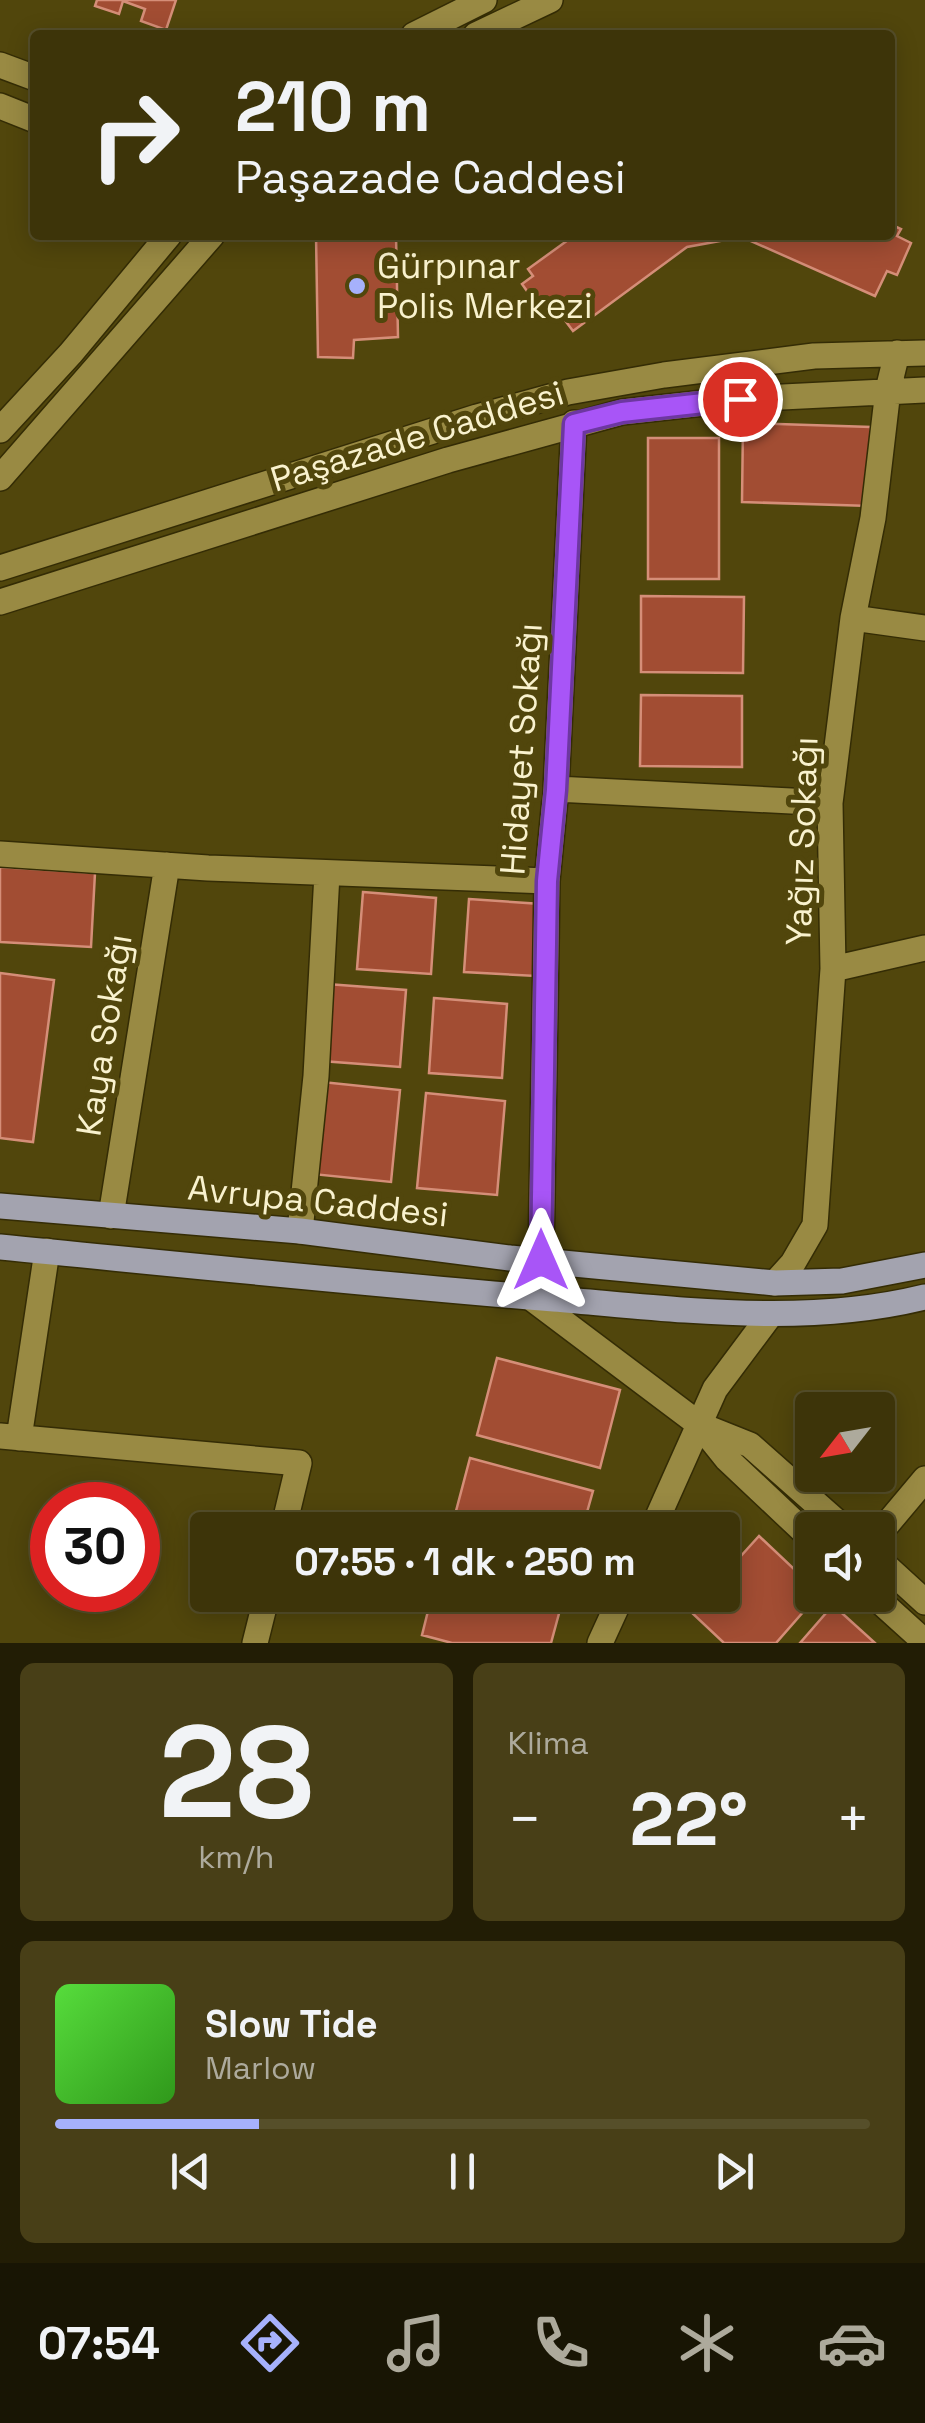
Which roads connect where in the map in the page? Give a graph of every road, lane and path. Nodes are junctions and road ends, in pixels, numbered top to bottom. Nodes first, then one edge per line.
1 (484, 0) edge
2 (550, 0) edge
3 (457, 17) edge
4 (426, 30) edge
5 (487, 30) edge
6 (0, 64) edge
7 (30, 76) edge
8 (0, 106) edge
9 (30, 118) edge
10 (165, 240) edge
11 (208, 240) edge
12 (897, 353) junction
13 (925, 353) edge
14 (888, 390) junction
15 (925, 390) edge
16 (574, 424) junction
17 (0, 430) edge
18 (0, 478) edge
19 (0, 568) edge
20 (0, 602) edge
21 (853, 618) junction
22 (925, 628) edge
23 (556, 790) junction
24 (830, 803) junction
25 (0, 854) edge
26 (166, 864) junction
27 (327, 874) junction
28 (547, 881) junction
29 (925, 948) edge
30 (833, 970) junction
31 (0, 1206) edge
32 (111, 1216) junction
33 (300, 1231) junction
34 (0, 1247) edge
35 (47, 1252) junction
36 (541, 1260) junction
37 (925, 1265) edge
38 (775, 1283) junction
39 (925, 1297) edge
40 (530, 1298) junction
41 (771, 1314) junction
42 (700, 1425) junction
43 (9, 1437) edge
44 (925, 1479) edge
45 (288, 1512) edge
46 (660, 1512) edge
47 (826, 1512) edge
48 (895, 1515) edge
49 (795, 1523) edge
50 (895, 1574) edge
51 (925, 1602) edge
52 (263, 1612) edge
53 (614, 1612) edge
54 (892, 1612) edge
55 (925, 1642) edge
56 (255, 1643) edge
57 (600, 1643) edge

1 - 3 street
2 - 5 street
3 - 4 street
6 - 7 street
8 - 9 street
10 - 17 street
11 - 18 street
12 - 13 street, Paşazade Caddesi
12 - 14 street, Yağız Sokağı
12 - 19 street, Paşazade Caddesi
14 - 15 street, Paşazade Caddesi
14 - 16 street, Paşazade Caddesi
14 - 21 street, Yağız Sokağı
16 - 20 street, Paşazade Caddesi
16 - 23 street, Hidayet Sokağı
21 - 22 street
21 - 24 street, Yağız Sokağı
23 - 24 street
23 - 28 street, Hidayet Sokağı
24 - 30 street, Yağız Sokağı
25 - 26 street
26 - 27 street
26 - 32 street, Kaya Sokağı
27 - 28 street
27 - 33 street
28 - 36 street, Hidayet Sokağı
29 - 30 street
30 - 38 street, Yağız Sokağı
31 - 32 main road, Avrupa Caddesi
32 - 33 main road, Avrupa Caddesi
33 - 36 main road, Avrupa Caddesi
34 - 35 main road
35 - 40 main road
35 - 43 street
36 - 38 main road, Avrupa Caddesi
37 - 38 main road, Avrupa Caddesi
38 - 41 main road
39 - 41 main road
40 - 41 main road
40 - 42 street
41 - 42 street
42 - 46 street
42 - 47 street
42 - 49 street
43 - 45 street
44 - 48 street
50 - 51 street
52 - 56 street
53 - 57 street
54 - 55 street

